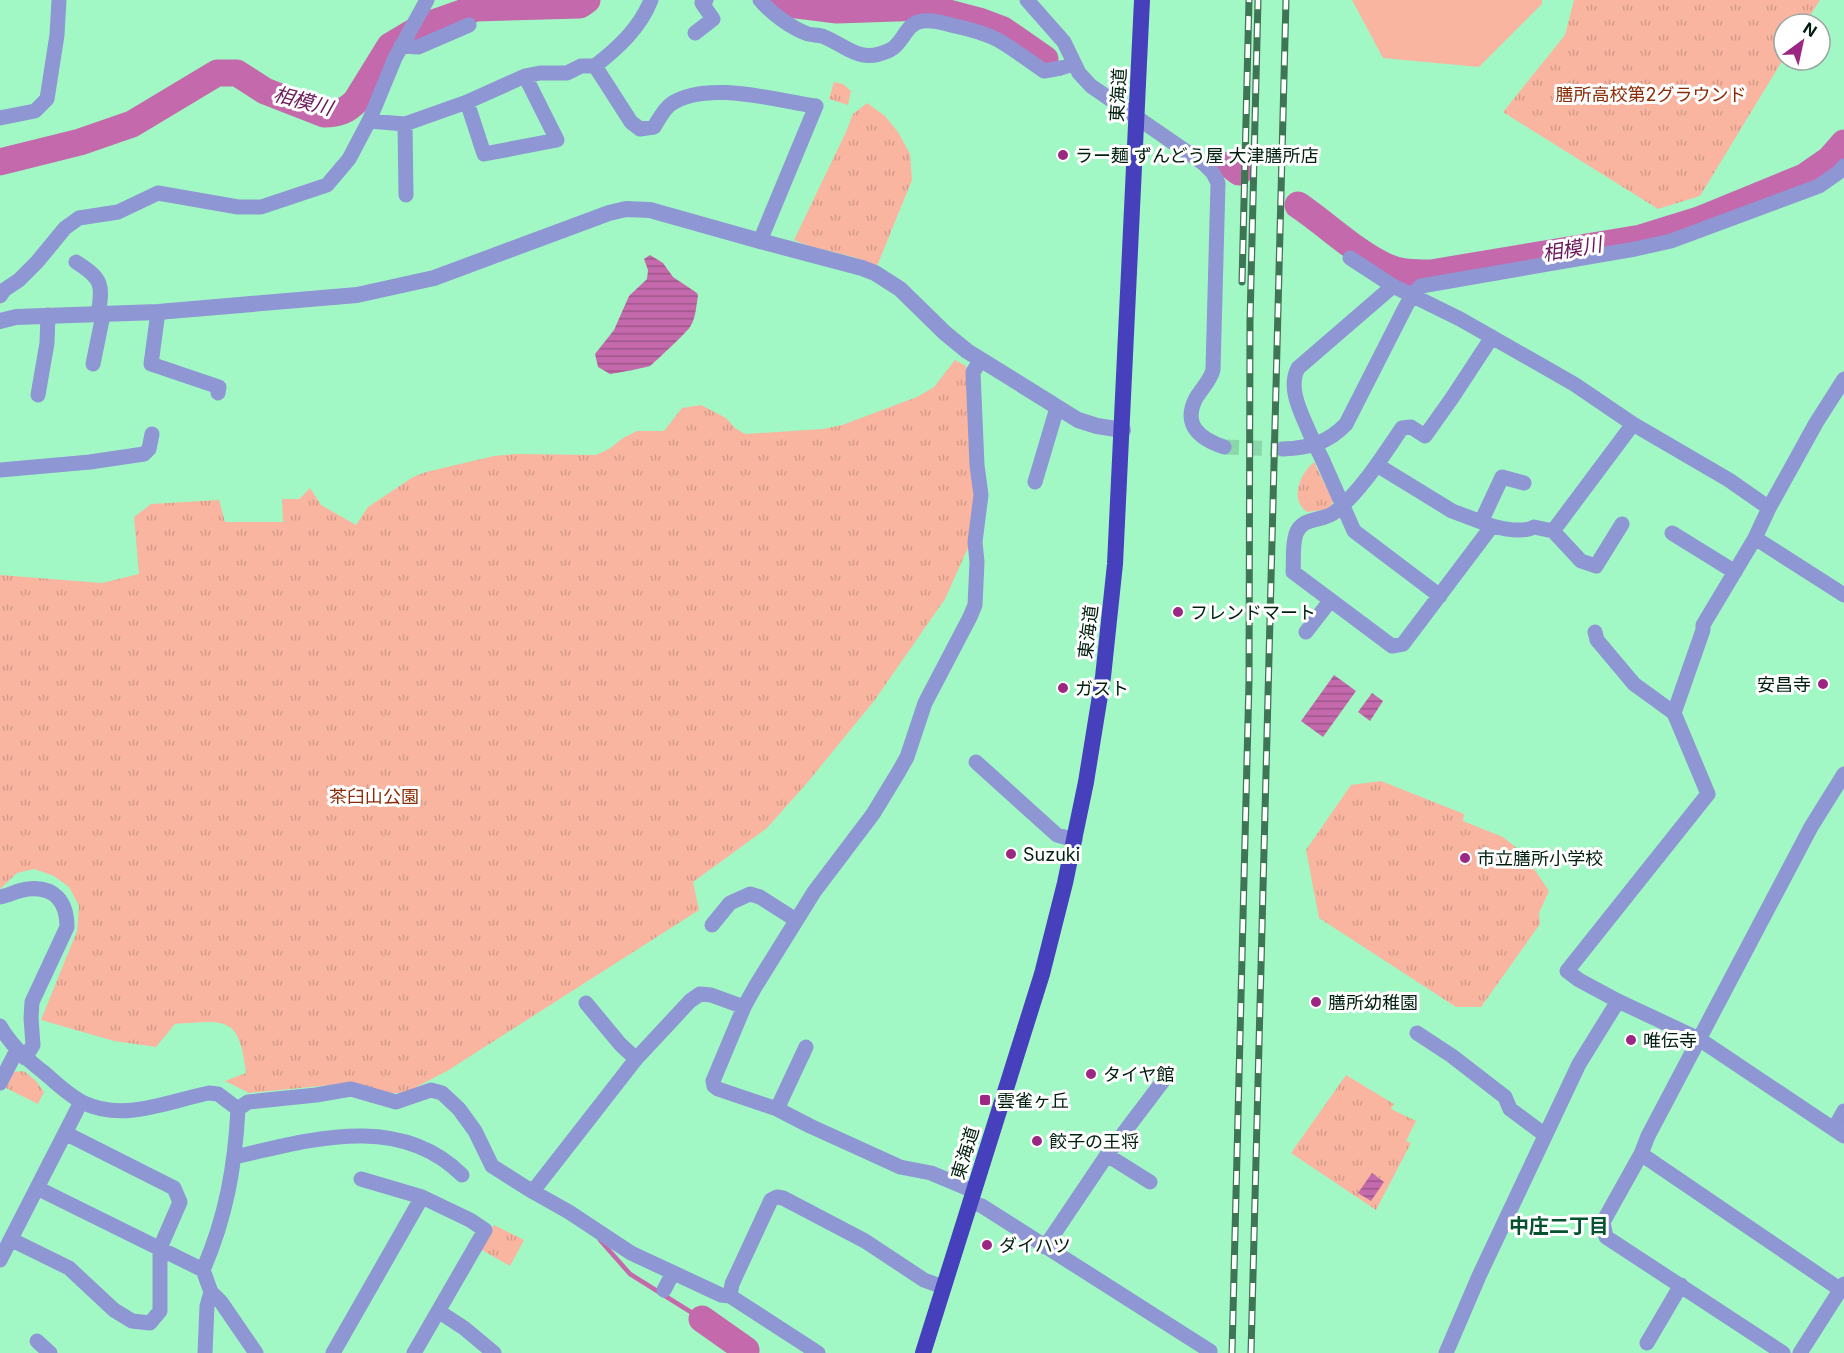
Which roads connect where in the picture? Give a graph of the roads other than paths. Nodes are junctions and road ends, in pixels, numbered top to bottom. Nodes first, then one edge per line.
1 (59, 0) edge
2 (428, 0) edge
3 (651, 0) edge
4 (706, 0) edge
5 (759, 0) edge
6 (1027, 0) edge
7 (1142, 0) edge
8 (469, 25) dead end
9 (695, 33) dead end
10 (402, 45) junction
11 (1073, 64) junction
12 (594, 66) junction
13 (525, 76) junction
14 (467, 102) junction
15 (0, 118) edge
16 (1137, 118) junction
17 (369, 121) junction
18 (405, 124) junction
19 (1842, 174) edge
20 (406, 195) dead end
21 (760, 242) junction
22 (1350, 258) dead end
23 (76, 262) dead end
24 (1393, 286) junction
25 (1, 291) edge
26 (1413, 294) junction
27 (158, 312) junction
28 (48, 315) junction
29 (100, 315) junction
30 (0, 321) edge
31 (1492, 337) junction
32 (981, 360) junction
33 (93, 364) dead end
34 (1844, 379) edge
35 (218, 393) dead end
36 (38, 395) dead end
37 (1057, 408) junction
38 (1633, 424) junction
39 (1123, 430) junction
40 (152, 434) dead end
41 (1224, 447) tunnel mouth
42 (1283, 449) tunnel mouth
43 (1377, 465) junction
44 (0, 470) edge
45 (1035, 482) dead end
46 (1524, 483) dead end
47 (1343, 505) junction
48 (1769, 507) junction
49 (1487, 524) junction
50 (1622, 524) dead end
51 (1553, 531) junction
52 (1672, 533) dead end
53 (1755, 538) junction
54 (1735, 572) junction
55 (1844, 595) edge
56 (1440, 596) junction
57 (1330, 601) junction
58 (1306, 632) dead end
59 (1595, 632) dead end
60 (1674, 713) junction
61 (976, 762) dead end
62 (1844, 774) edge
63 (1075, 840) junction
64 (0, 897) edge
65 (796, 920) junction
66 (712, 925) dead end
67 (1618, 1002) junction
68 (586, 1003) dead end
69 (744, 1007) junction
70 (0, 1026) edge
71 (1417, 1033) dead end
72 (1699, 1039) junction
73 (806, 1047) dead end
74 (21, 1054) junction
75 (636, 1059) junction
76 (1163, 1081) dead end
77 (0, 1083) edge
78 (81, 1102) junction
79 (777, 1108) junction
80 (238, 1109) junction
81 (1844, 1111) edge
82 (65, 1132) junction
83 (1839, 1133) edge
84 (1545, 1135) junction
85 (1641, 1154) junction
86 (1107, 1155) junction
87 (234, 1157) junction
88 (462, 1175) dead end
89 (361, 1179) dead end
90 (1150, 1182) dead end
91 (37, 1188) junction
92 (530, 1190) junction
93 (972, 1196) junction
94 (422, 1197) junction
95 (12, 1239) junction
96 (1046, 1247) junction
97 (160, 1248) junction
98 (0, 1260) edge
99 (203, 1270) junction
100 (673, 1273) junction
101 (1681, 1285) junction
102 (943, 1287) junction
103 (1842, 1287) edge
104 (664, 1290) dead end
105 (211, 1292) junction
106 (730, 1296) junction
107 (438, 1311) junction
108 (37, 1341) dead end
109 (1647, 1343) dead end
110 (50, 1353) edge
111 (205, 1353) edge
112 (256, 1353) edge
113 (333, 1353) edge
114 (414, 1353) edge
115 (494, 1353) edge
116 (818, 1353) edge
117 (922, 1353) edge
118 (1210, 1353) edge
119 (1446, 1353) edge
120 (1783, 1353) edge
121 (1800, 1353) edge

1 - 15 street
2 - 10 street
3 - 12 street
4 - 9 street
5 - 11 street
6 - 11 street
7 - 16 highway, 東海道
8 - 10 street
10 - 17 street
11 - 16 street
12 - 13 street
12 - 21 street
13 - 14 street
13 - 14 street
14 - 18 street
16 - 39 highway, 東海道
16 - 41 street
17 - 18 street
17 - 25 street
18 - 20 street
19 - 26 street
21 - 27 street
21 - 32 street
22 - 24 street
23 - 29 street
24 - 26 street
24 - 47 street, bridge
26 - 31 street
26 - 42 street
27 - 29 street
27 - 35 street
28 - 29 street
28 - 30 street
28 - 36 street
29 - 33 street
31 - 38 street
31 - 43 street
32 - 37 street
32 - 65 street
34 - 48 street
37 - 39 street
37 - 45 street
38 - 48 street
38 - 51 street
39 - 63 highway, 東海道
40 - 44 street
43 - 47 street
43 - 49 street
46 - 49 street
47 - 56 street
47 - 57 street
48 - 53 street
49 - 51 street
49 - 56 street
50 - 51 street
52 - 54 street
53 - 54 street
53 - 55 street
54 - 60 street
56 - 57 street
57 - 58 street
59 - 60 street
60 - 67 street
61 - 63 street
62 - 72 street
63 - 93 highway, 東海道
64 - 74 street
65 - 66 street
65 - 69 street
67 - 72 street
67 - 84 street
68 - 75 street
69 - 75 street
69 - 79 street
70 - 74 street
71 - 84 street
72 - 83 street
72 - 85 street
73 - 79 street
74 - 77 street
74 - 78 street
75 - 92 street
76 - 86 street
78 - 80 street
78 - 82 street
79 - 93 street
80 - 87 street
80 - 92 street
81 - 83 street
82 - 91 street
82 - 97 street
84 - 119 street
85 - 101 street
85 - 103 street
86 - 90 street
86 - 96 street
87 - 88 street
87 - 99 street
89 - 94 street
91 - 95 street
91 - 97 street
92 - 100 street
93 - 96 street
93 - 102 highway, 東海道
94 - 107 street
94 - 113 street
95 - 97 street
95 - 98 street
96 - 118 street
97 - 99 street
99 - 105 street
100 - 104 street
100 - 106 street
101 - 109 street
101 - 120 street
102 - 106 street
102 - 117 highway, 東海道
103 - 121 street
105 - 111 street
105 - 112 street
106 - 116 street
107 - 114 street
107 - 115 street
108 - 110 street

